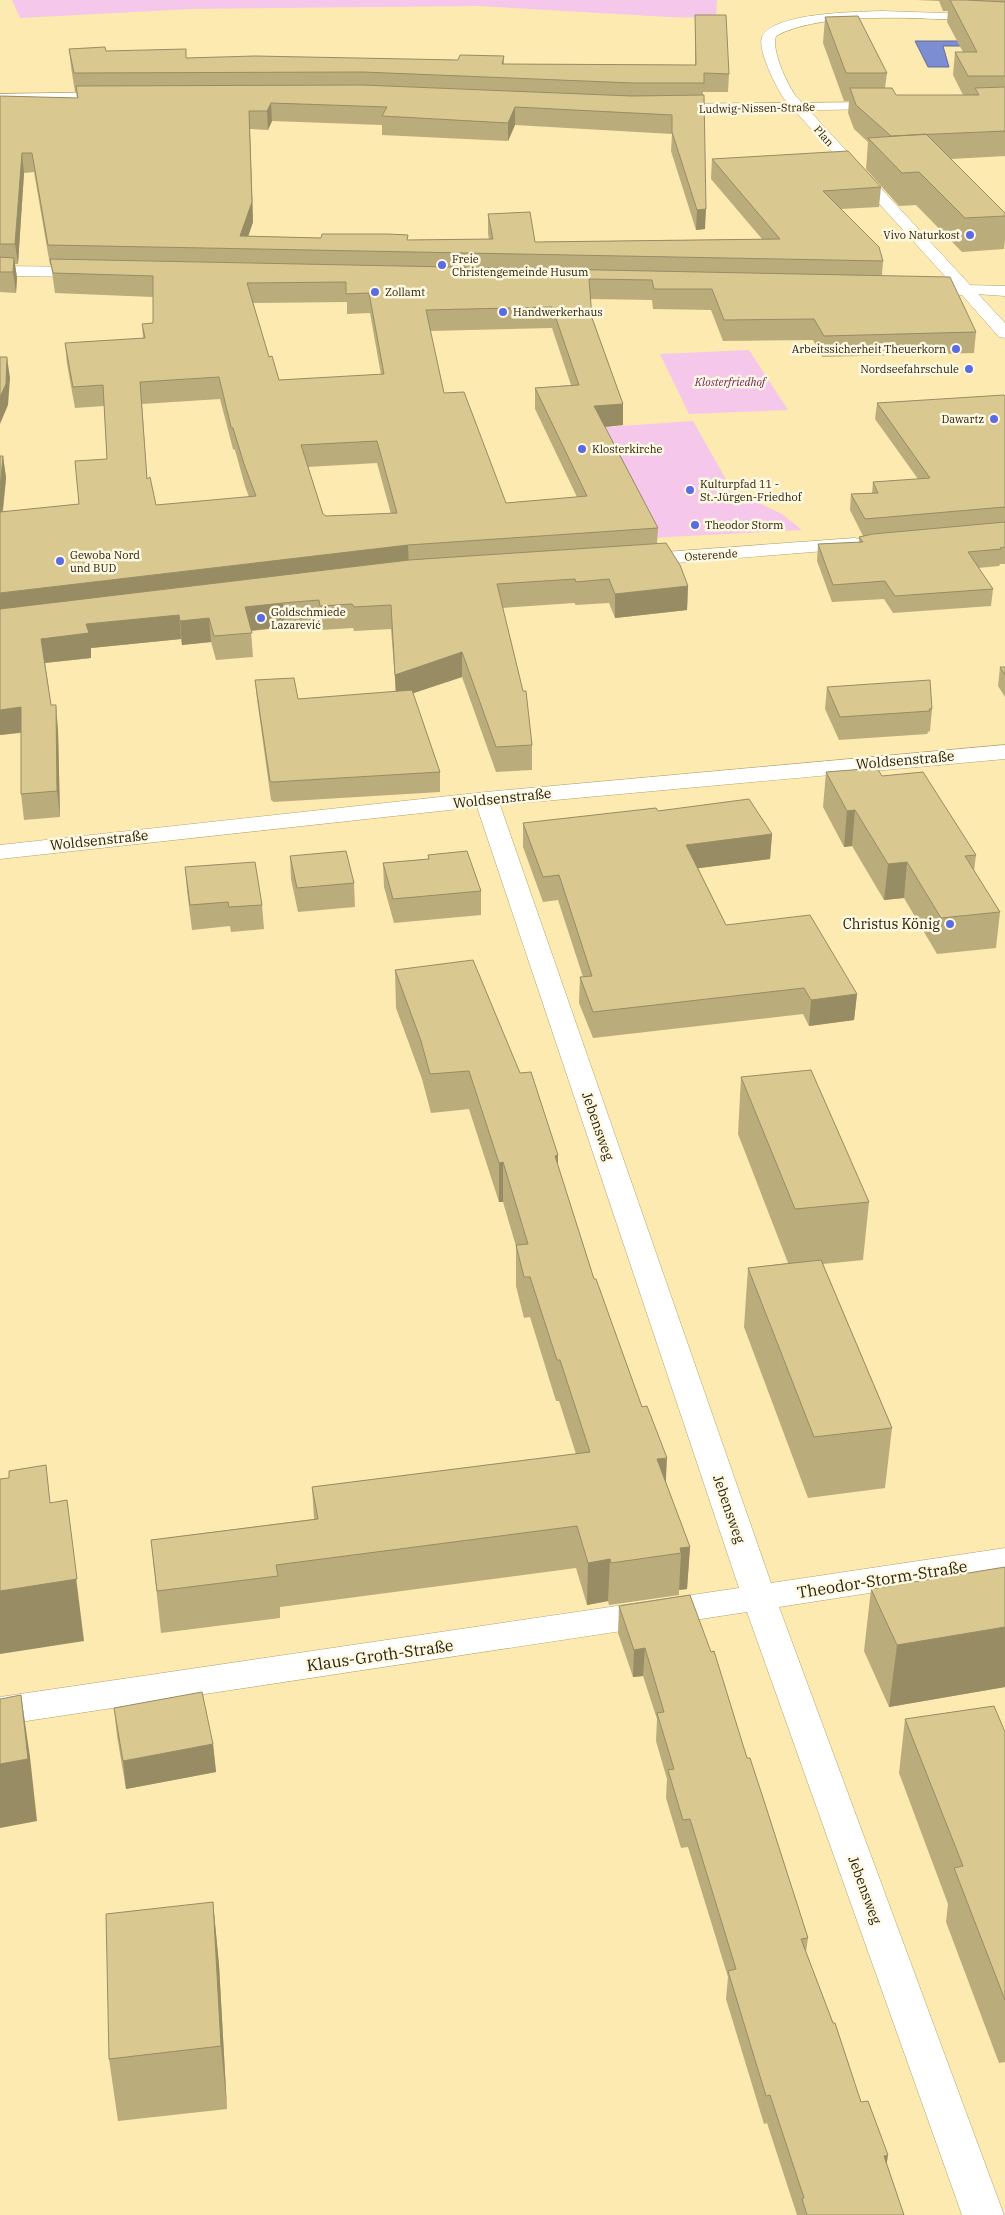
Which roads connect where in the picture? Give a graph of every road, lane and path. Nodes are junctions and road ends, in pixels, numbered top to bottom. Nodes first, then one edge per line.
1 (1005, 19) edge
2 (130, 96) edge
3 (0, 98) edge
4 (898, 106) edge
5 (799, 107) junction
6 (650, 108) edge
7 (0, 271) edge
8 (100, 272) edge
9 (908, 289) edge
10 (967, 290) junction
11 (1005, 291) edge
12 (1005, 333) edge
13 (870, 543) edge
14 (615, 562) edge
15 (1005, 752) edge
16 (486, 799) junction
17 (0, 852) edge
18 (1005, 1560) edge
19 (759, 1598) junction
20 (0, 1711) edge
21 (983, 2215) edge

1 - 5 street, Plan
2 - 3 street
4 - 5 street, Ludwig-Nissen-Straße
5 - 6 street, Ludwig-Nissen-Straße
5 - 10 street, Plan
7 - 8 street
9 - 10 street
10 - 11 street
10 - 12 street, Plan
13 - 14 street, Osterende
15 - 16 street, Woldsenstraße
16 - 17 street, Woldsenstraße
16 - 19 street, Jebensweg
18 - 19 street, Theodor-Storm-Straße
19 - 20 street, Klaus-Groth-Straße
19 - 21 street, Jebensweg

